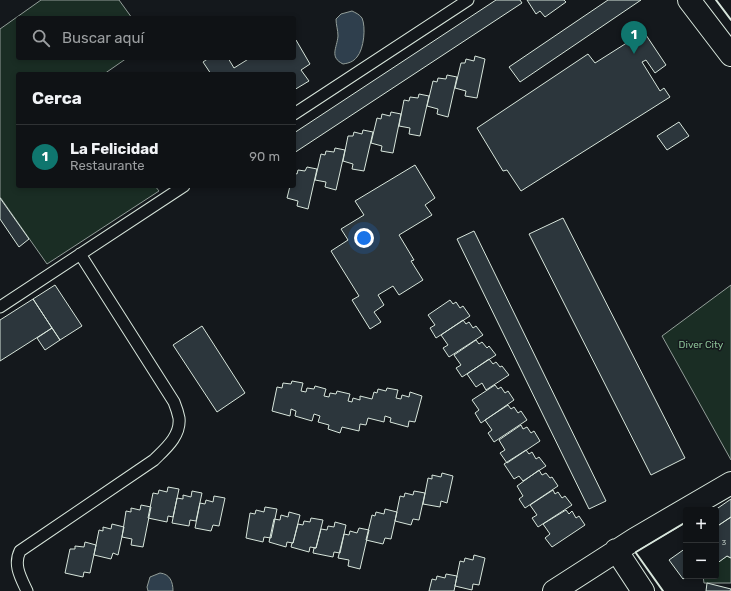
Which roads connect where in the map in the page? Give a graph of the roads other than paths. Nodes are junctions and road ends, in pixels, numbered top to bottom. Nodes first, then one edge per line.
1 (468, 0) edge
2 (689, 0) edge
3 (731, 55) edge
4 (296, 113) edge
5 (181, 188) edge
6 (80, 254) junction
7 (0, 307) edge
8 (731, 482) edge
9 (616, 550) junction
10 (27, 591) edge
11 (554, 591) edge
12 (643, 591) edge

1 - 4 lane
2 - 3 street
5 - 6 lane
6 - 7 lane
6 - 10 lane
8 - 9 street
9 - 11 street
9 - 12 street

